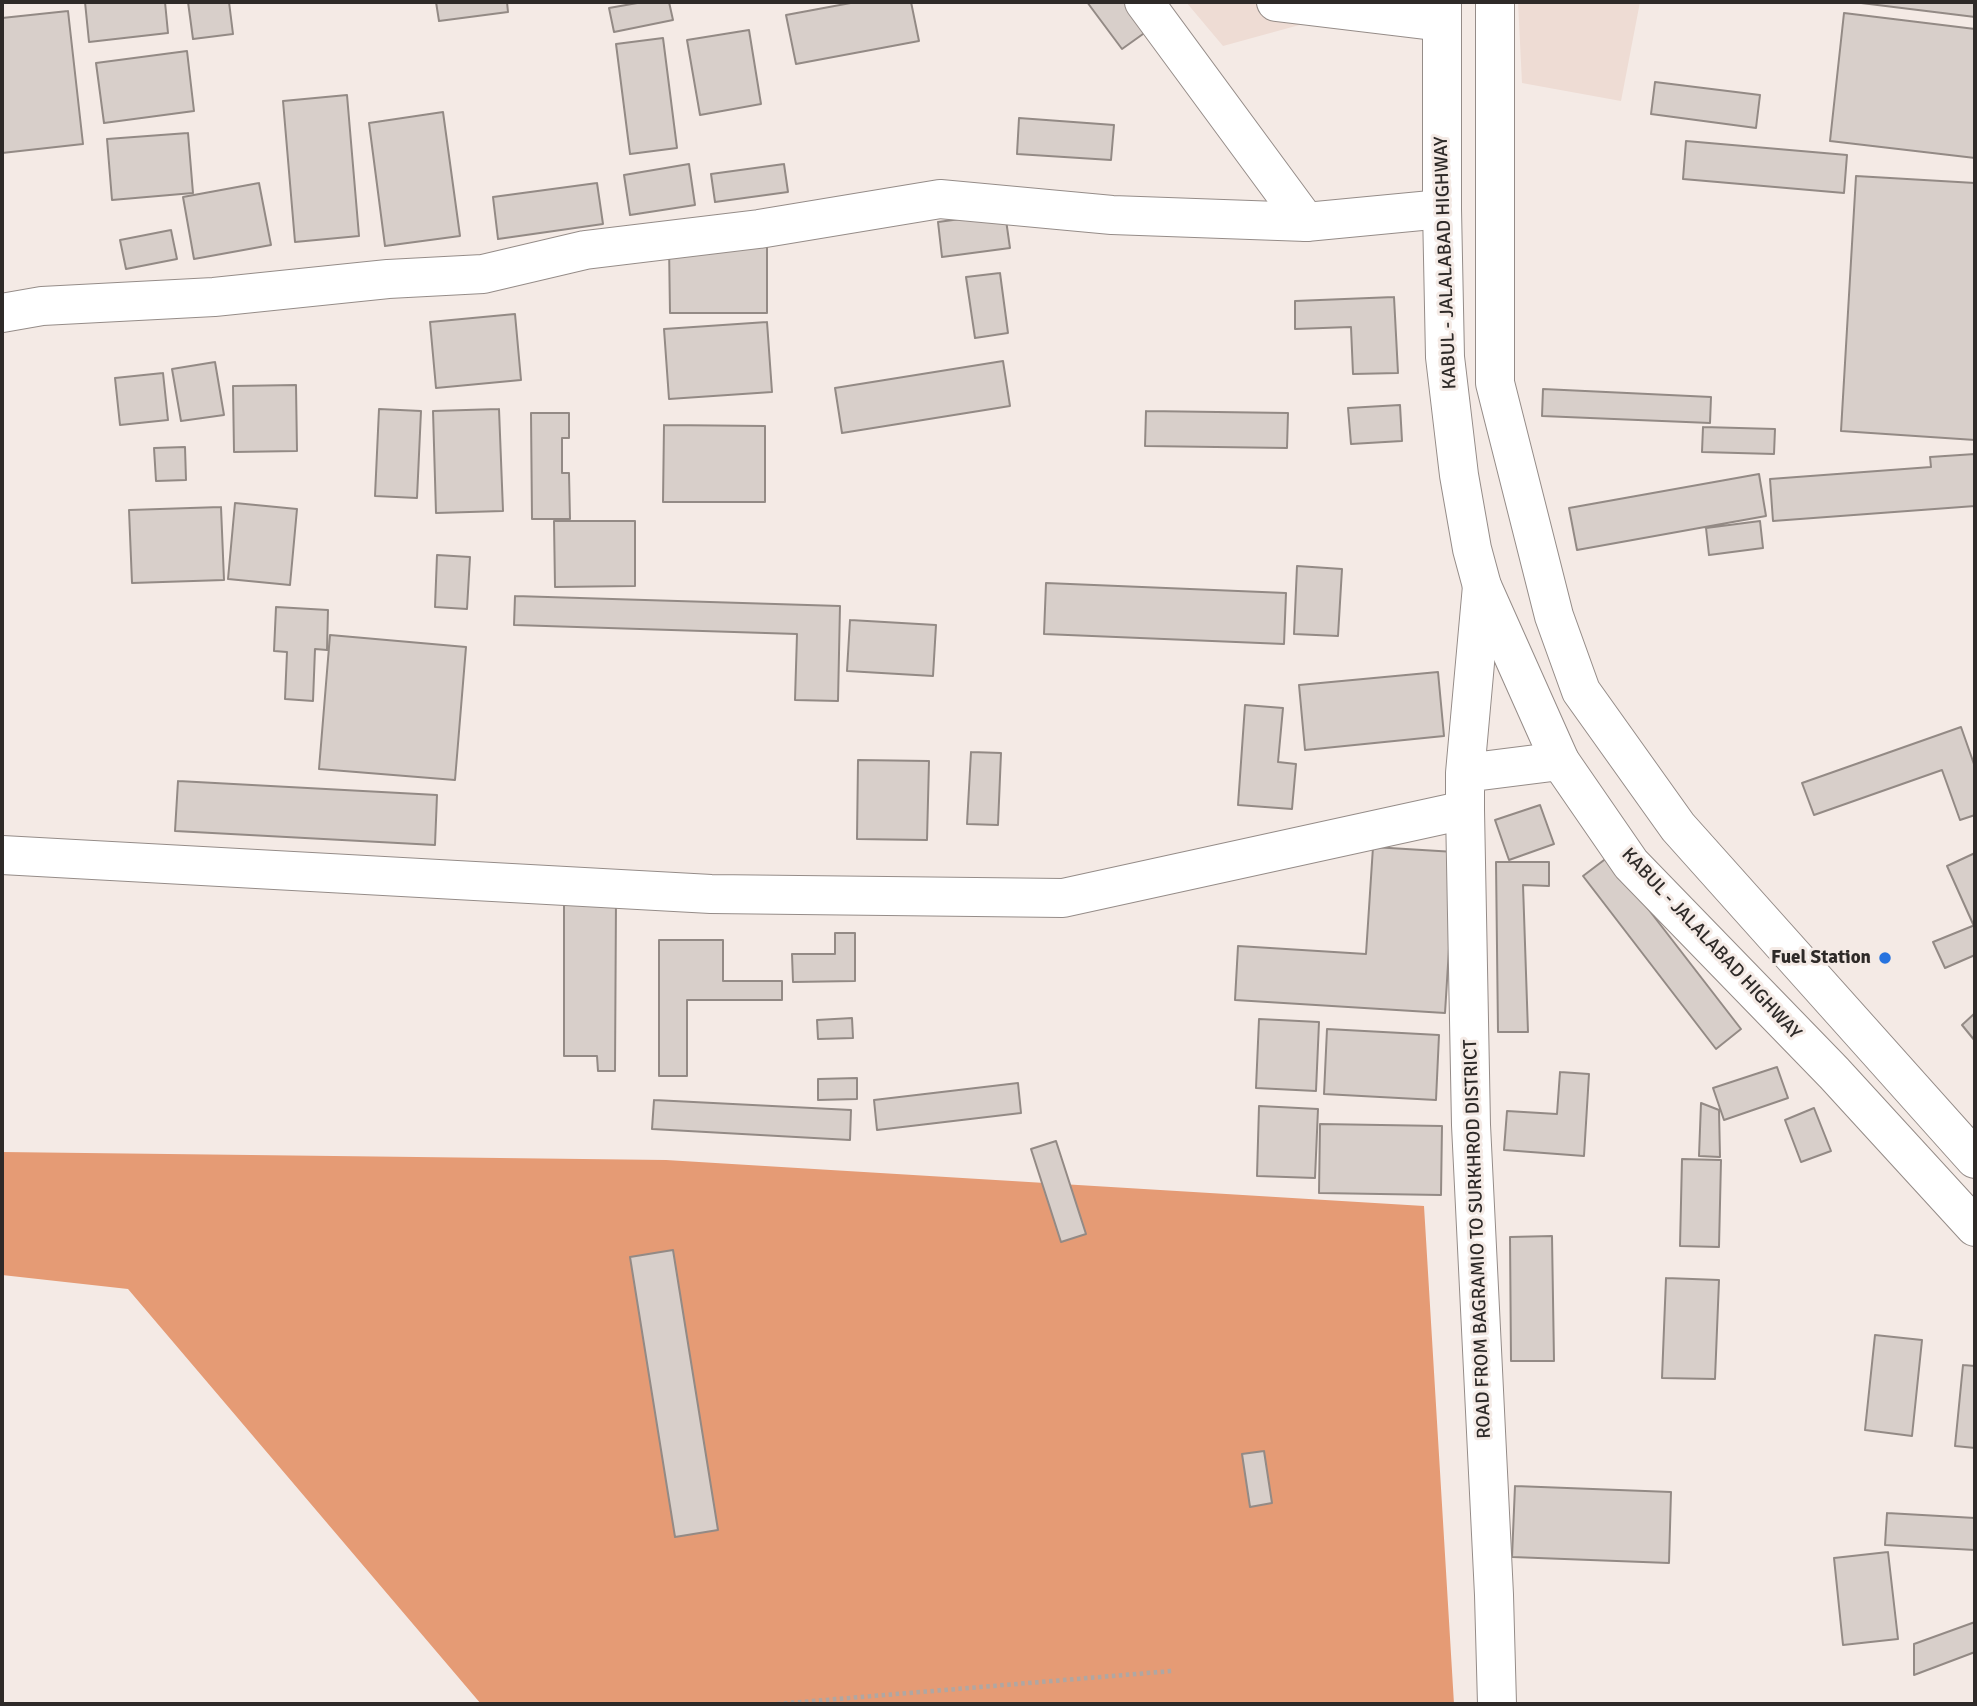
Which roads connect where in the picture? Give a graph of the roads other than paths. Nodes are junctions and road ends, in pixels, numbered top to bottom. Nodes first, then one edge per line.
1 (1144, 2) edge
2 (1276, 2) edge
3 (1495, 2) edge
4 (1442, 12) edge
5 (1442, 209) junction
6 (1306, 222) junction
7 (2, 313) edge
8 (1482, 586) junction
9 (1560, 761) junction
10 (1465, 792) junction
11 (2, 855) edge
12 (1869, 1041) junction
13 (1833, 1073) junction
14 (1975, 1159) edge
15 (1975, 1227) edge
16 (1497, 1704) edge

1 - 6 main road
2 - 4 main road
3 - 12 main road
4 - 5 main road, KABUL - JALALABAD HIGHWAY
5 - 6 main road
5 - 8 main road, KABUL - JALALABAD HIGHWAY
6 - 7 main road
8 - 9 main road, KABUL - JALALABAD HIGHWAY
8 - 10 main road, ROAD FROM BAGRAMIO TO SURKHROD DISTRICT
9 - 10 main road
9 - 13 main road, KABUL - JALALABAD HIGHWAY
10 - 11 main road
10 - 16 main road, ROAD FROM BAGRAMIO TO SURKHROD DISTRICT
12 - 13 main road
12 - 14 main road
13 - 15 main road, KABUL - JALALABAD HIGHWAY

